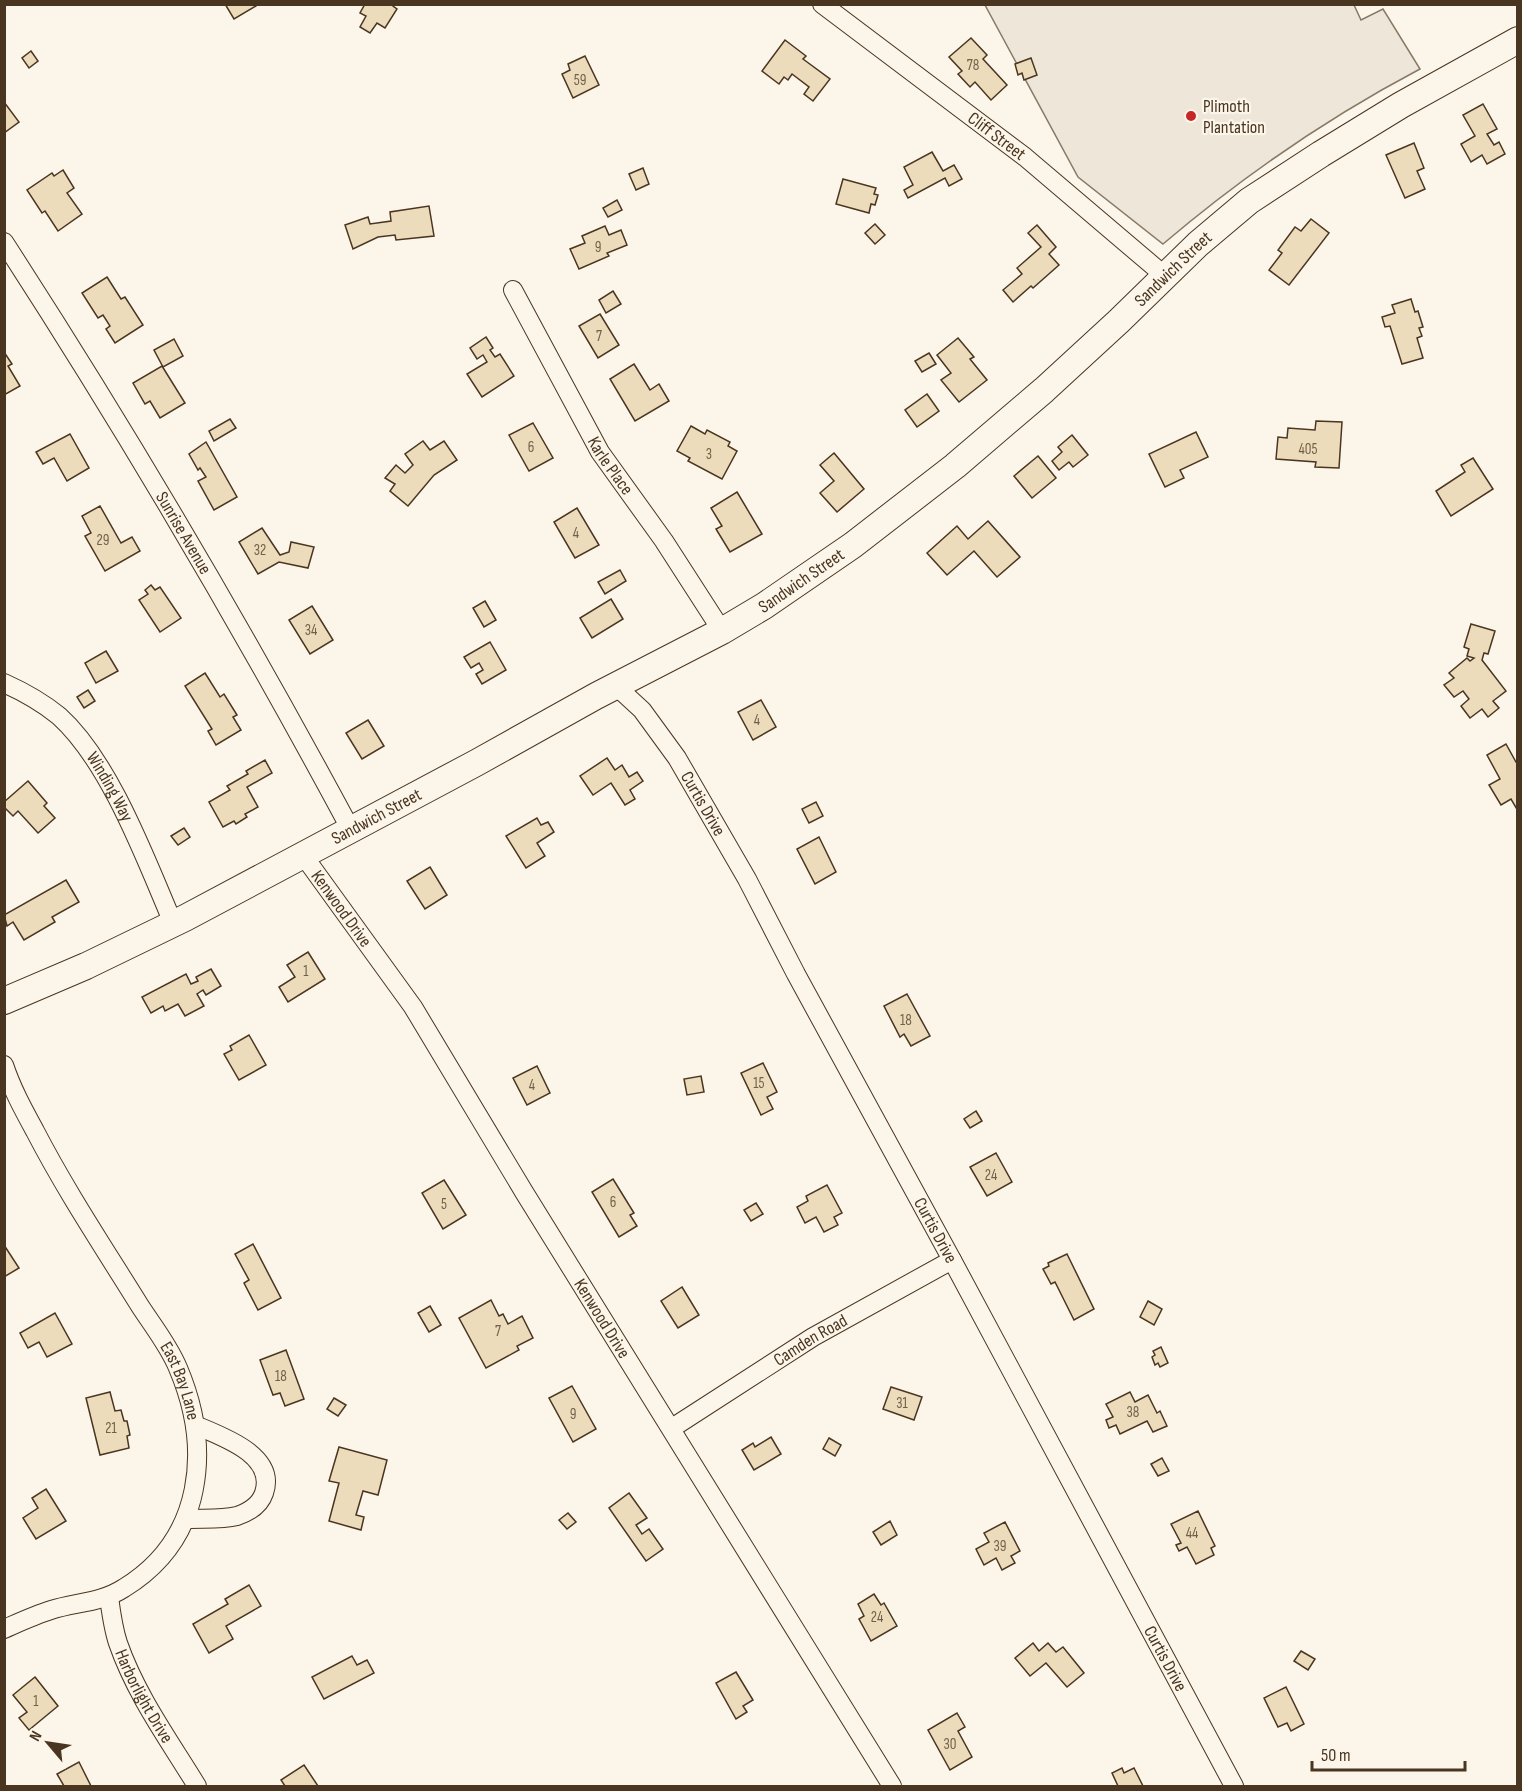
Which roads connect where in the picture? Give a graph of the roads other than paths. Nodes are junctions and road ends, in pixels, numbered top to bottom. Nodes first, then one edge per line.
1 (822, 4) edge
2 (1518, 40) edge
3 (4, 242) edge
4 (1165, 276) junction
5 (513, 290) dead end
6 (722, 631) junction
7 (4, 683) edge
8 (617, 687) junction
9 (351, 830) junction
10 (303, 855) junction
11 (172, 923) junction
12 (4, 1001) edge
13 (4, 1065) edge
14 (952, 1260) junction
15 (195, 1425) junction
16 (672, 1428) junction
17 (186, 1519) junction
18 (109, 1597) junction
19 (4, 1629) edge
20 (198, 1786) edge
21 (892, 1786) edge
22 (1234, 1786) edge

1 - 4 street, Cliff Street
2 - 4 street, Sandwich Street
3 - 9 street, Sunrise Avenue
4 - 6 street, Sandwich Street
5 - 6 street, Karle Place
6 - 8 street, Sandwich Street
7 - 11 street, Winding Way
8 - 9 street, Sandwich Street
8 - 14 street, Curtis Drive
9 - 10 street, Sandwich Street
10 - 11 street, Sandwich Street
10 - 16 street, Kenwood Drive
11 - 12 street, Sandwich Street
13 - 15 street, East Bay Lane
14 - 16 street, Camden Road
14 - 22 street, Curtis Drive
15 - 17 street, East Bay Lane
15 - 17 street
16 - 21 street, Kenwood Drive
17 - 18 street, East Bay Lane
18 - 19 street, East Bay Lane
18 - 20 street, Harborlight Drive

